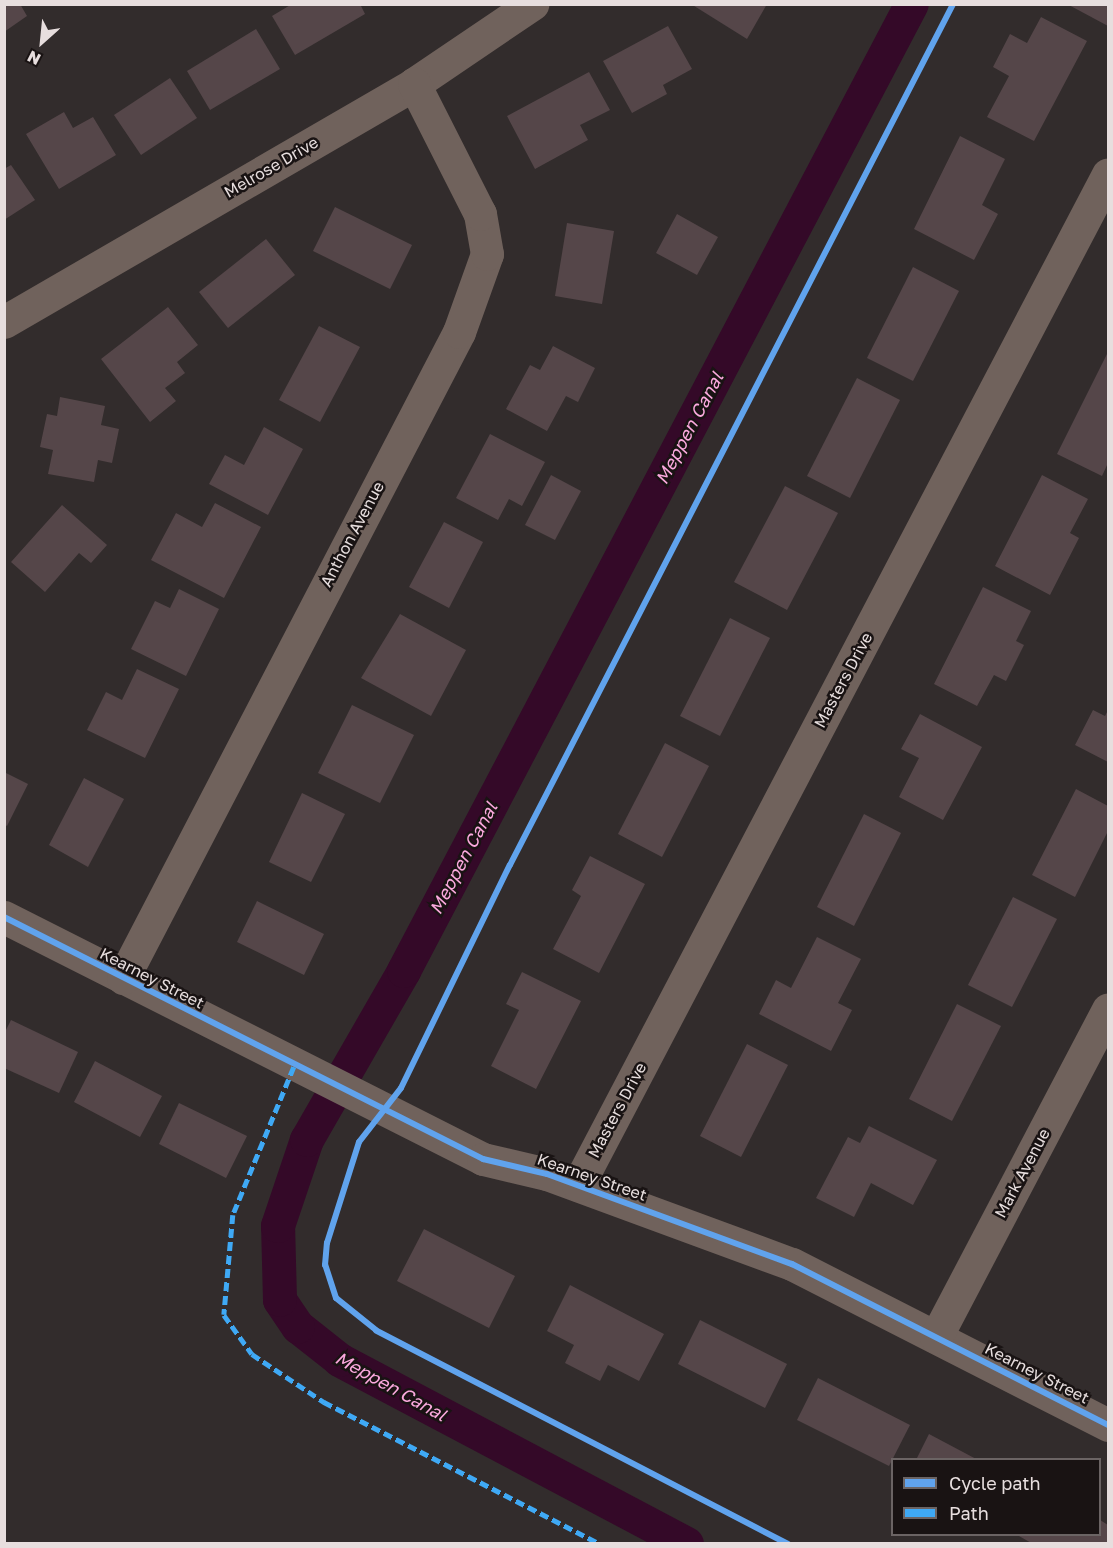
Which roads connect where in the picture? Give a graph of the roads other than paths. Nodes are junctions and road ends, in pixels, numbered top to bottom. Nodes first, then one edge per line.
1 (532, 4) edge
2 (414, 84) junction
3 (1108, 174) edge
4 (4, 322) edge
5 (4, 917) edge
6 (123, 978) junction
7 (1108, 1009) edge
8 (578, 1185) junction
9 (936, 1336) junction
10 (1108, 1425) edge

1 - 2 street, Melrose Drive
2 - 4 street, Melrose Drive
2 - 6 street, Anthon Avenue
3 - 8 street, Masters Drive
5 - 6 street, Kearney Street
6 - 8 street, Kearney Street
7 - 9 street, Mark Avenue
8 - 9 street, Kearney Street
9 - 10 street, Kearney Street

